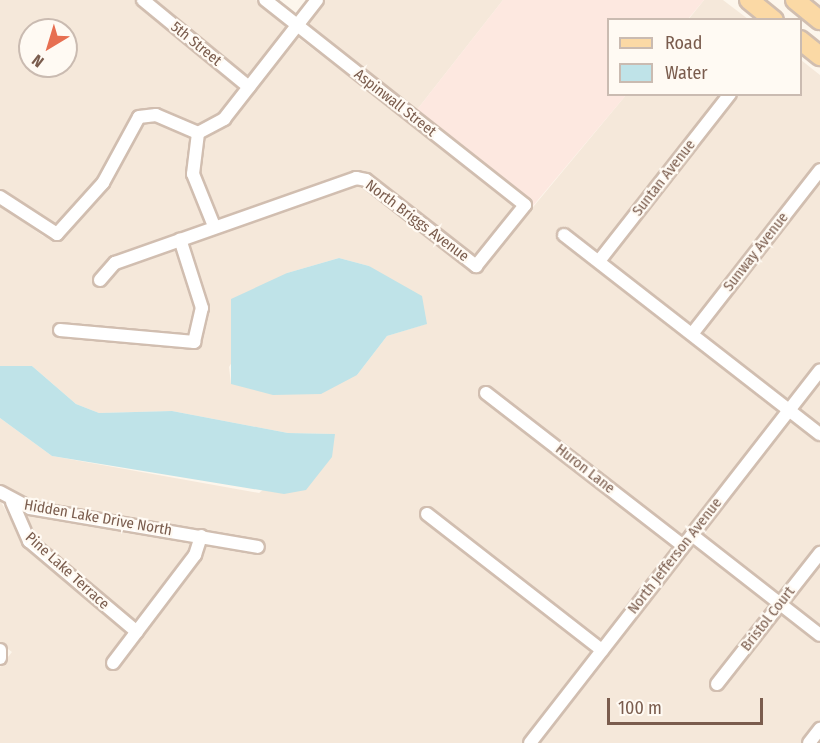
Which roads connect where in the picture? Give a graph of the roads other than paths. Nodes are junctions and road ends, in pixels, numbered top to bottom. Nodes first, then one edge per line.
1 (143, 0) edge
2 (265, 0) edge
3 (317, 0) edge
4 (749, 0) edge
5 (795, 0) edge
6 (772, 18) edge
7 (820, 20) edge
8 (297, 25) junction
9 (802, 41) edge
10 (820, 56) edge
11 (249, 87) junction
12 (728, 96) edge
13 (198, 133) junction
14 (820, 170) edge
15 (0, 197) edge
16 (525, 205) joint
17 (214, 226) junction
18 (564, 235) dead end
19 (180, 239) junction
20 (599, 261) junction
21 (100, 280) dead end
22 (60, 330) dead end
23 (692, 334) junction
24 (820, 370) edge
25 (486, 393) dead end
26 (789, 410) junction
27 (820, 434) edge
28 (0, 492) edge
29 (12, 502) junction
30 (427, 514) dead end
31 (692, 535) junction
32 (201, 537) junction
33 (683, 546) junction
34 (258, 547) dead end
35 (820, 553) edge
36 (780, 604) junction
37 (137, 632) junction
38 (820, 635) edge
39 (602, 650) junction
40 (112, 663) dead end
41 (717, 684) dead end
42 (820, 729) edge
43 (530, 743) edge
44 (809, 743) edge

1 - 11 street, 5th Street
2 - 8 street, Aspinwall Street
3 - 8 street
4 - 6 main road
5 - 7 main road
8 - 11 street
8 - 16 street, Aspinwall Street
9 - 10 main road
11 - 13 street
12 - 20 street, Suntan Avenue
13 - 15 street
13 - 17 street
14 - 23 street, Sunway Avenue
16 - 17 street, North Briggs Avenue
17 - 19 street, North Briggs Avenue
18 - 20 street
19 - 21 street, North Briggs Avenue
19 - 22 street
20 - 23 street
23 - 26 street
24 - 26 street, North Jefferson Avenue
25 - 33 street, Huron Lane
26 - 27 street
26 - 31 street, North Jefferson Avenue
28 - 29 street, Hidden Lake Drive North
29 - 32 street, Hidden Lake Drive North
29 - 37 street, Pine Lake Terrace
30 - 39 street
31 - 33 street, North Jefferson Avenue
31 - 36 street
32 - 34 street, Hidden Lake Drive North
32 - 37 street
33 - 39 street, North Jefferson Avenue
35 - 36 street, Bristol Court
36 - 38 street
36 - 41 street, Bristol Court
37 - 40 street
39 - 43 street, North Jefferson Avenue
42 - 44 street

